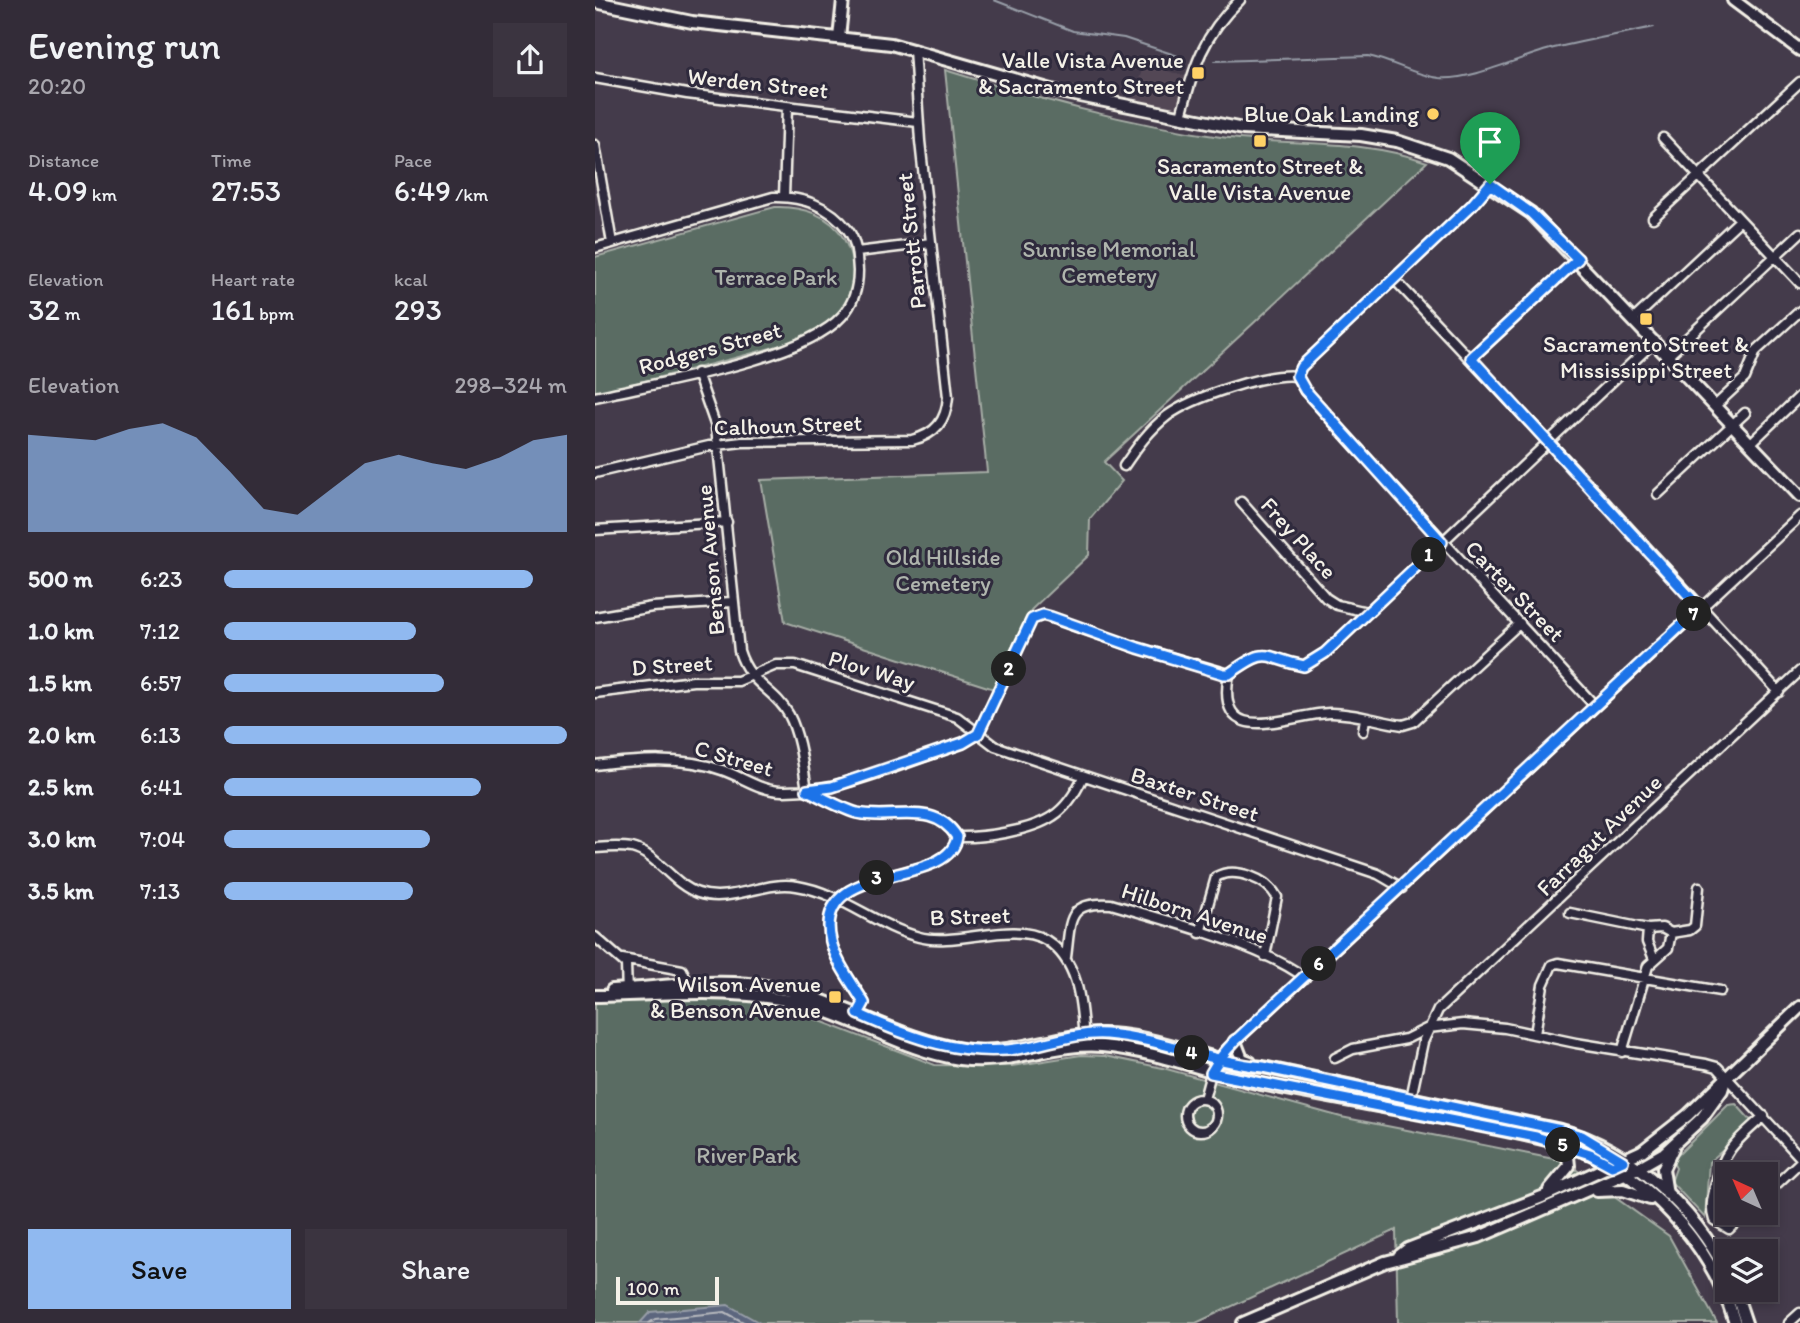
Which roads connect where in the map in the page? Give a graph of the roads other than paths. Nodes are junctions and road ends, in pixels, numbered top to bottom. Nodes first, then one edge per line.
1 (843, 0) edge
2 (1240, 0) edge
3 (1733, 0) edge
4 (595, 2) edge
5 (839, 38) junction
6 (914, 49) junction
7 (1800, 50) edge
8 (595, 78) edge
9 (1800, 82) edge
10 (787, 107) junction
11 (1181, 116) junction
12 (918, 122) junction
13 (1663, 138) dead end
14 (595, 145) edge
15 (1698, 176) junction
16 (1490, 184) junction
17 (784, 197) junction
18 (1653, 218) dead end
19 (1740, 220) junction
20 (1800, 233) edge
21 (612, 243) junction
22 (931, 243) junction
23 (595, 248) edge
24 (857, 251) junction
25 (1775, 257) junction
26 (1578, 259) junction
27 (1394, 279) junction
28 (1800, 283) edge
29 (1800, 311) edge
30 (1634, 319) junction
31 (1655, 341) junction
32 (1669, 355) junction
33 (1471, 358) junction
34 (697, 373) junction
35 (1297, 376) junction
36 (1800, 396) edge
37 (595, 397) edge
38 (1716, 405) junction
39 (1745, 412) dead end
40 (1734, 425) junction
41 (939, 426) joint
42 (1549, 441) junction
43 (1751, 443) junction
44 (717, 445) junction
45 (1124, 466) dead end
46 (595, 473) edge
47 (1658, 494) dead end
48 (1800, 496) edge
49 (1241, 502) dead end
50 (1800, 516) edge
51 (727, 522) junction
52 (595, 530) edge
53 (1442, 542) junction
54 (731, 602) junction
55 (1700, 608) junction
56 (1367, 612) junction
57 (595, 617) edge
58 (1520, 623) junction
59 (1800, 671) edge
60 (1229, 674) junction
61 (751, 678) junction
62 (1779, 692) junction
63 (595, 693) edge
64 (1595, 706) junction
65 (1366, 719) junction
66 (1363, 732) dead end
67 (978, 734) junction
68 (595, 765) edge
69 (1083, 777) junction
70 (807, 790) junction
71 (957, 837) junction
72 (595, 848) edge
73 (1699, 887) dead end
74 (1402, 888) junction
75 (839, 902) junction
76 (1570, 913) dead end
77 (1648, 929) junction
78 (1200, 933) junction
79 (1671, 933) junction
80 (595, 937) edge
81 (1265, 956) junction
82 (1066, 957) junction
83 (622, 959) junction
84 (1654, 959) junction
85 (1305, 978) junction
86 (1645, 978) junction
87 (688, 983) junction
88 (595, 989) edge
89 (1720, 992) dead end
90 (627, 993) junction
91 (595, 996) edge
92 (1800, 1007) edge
93 (856, 1018) junction
94 (1428, 1028) junction
95 (1535, 1034) junction
96 (1084, 1040) junction
97 (1235, 1041) junction
98 (1622, 1052) junction
99 (1335, 1058) dead end
100 (1218, 1060) junction
101 (1263, 1067) junction
102 (1211, 1073) junction
103 (1727, 1077) junction
104 (1411, 1097) junction
105 (1204, 1099) junction
106 (1408, 1112) junction
107 (1764, 1116) junction
108 (1676, 1143) junction
109 (1567, 1147) junction
110 (1800, 1157) edge
111 (1721, 1162) edge
112 (1800, 1162) edge
113 (1618, 1163) junction
114 (1631, 1172) junction
115 (1778, 1183) edge
116 (1715, 1192) edge
117 (1584, 1193) junction
118 (1667, 1194) junction
119 (1542, 1196) junction
120 (1662, 1206) junction
121 (1715, 1218) edge
122 (1715, 1252) edge
123 (1397, 1258) junction
124 (1739, 1302) edge
125 (1800, 1312) edge
126 (1246, 1322) edge
127 (1789, 1322) edge
128 (1735, 1323) edge
129 (1746, 1323) edge

1 - 5 main road
2 - 11 street
3 - 7 main road
4 - 5 main road
5 - 6 main road
6 - 11 main road
6 - 12 street, Parrott Street
8 - 10 street, Werden Street
9 - 15 street
10 - 12 street, Werden Street
10 - 17 street
11 - 16 main road
12 - 22 street, Parrott Street
13 - 15 street
14 - 21 street
15 - 18 street
15 - 19 street
16 - 26 main road
16 - 27 street
17 - 21 street
17 - 24 street
19 - 25 street
19 - 30 street
20 - 25 street
21 - 23 street
22 - 24 street
22 - 41 street, Parrott Street
24 - 34 street, Rodgers Street
25 - 28 street
25 - 32 street
26 - 30 main road
26 - 33 street
27 - 33 street
27 - 35 street
29 - 38 street
30 - 31 main road
31 - 32 main road
31 - 42 street
32 - 38 main road
33 - 42 street
34 - 37 street, Rodgers Street
34 - 44 street, Benson Avenue
35 - 45 street
35 - 53 street, Carter Street
36 - 43 street
38 - 40 main road
39 - 40 street
40 - 43 main road
40 - 47 street
41 - 44 street, Calhoun Street
42 - 53 street
42 - 55 street
43 - 48 main road
44 - 46 street, Calhoun Street
44 - 51 street, Benson Avenue
49 - 56 street, Frey Place
50 - 55 street
51 - 52 street
51 - 54 street, Benson Avenue
53 - 56 street
53 - 58 street, Carter Street
54 - 57 street
54 - 61 street, Benson Avenue
55 - 62 street
55 - 64 street
56 - 60 street
58 - 64 street, Carter Street
58 - 65 street
59 - 62 street, Farragut Avenue
60 - 65 street
60 - 67 street
61 - 63 street, D Street
61 - 67 street, Plov Way
61 - 70 street, Benson Avenue
62 - 94 street, Farragut Avenue
64 - 74 street
65 - 66 street
67 - 69 street, Baxter Street
67 - 70 street, C Street
68 - 70 street, C Street
69 - 71 street
69 - 74 street, Baxter Street
70 - 71 street
71 - 75 street
72 - 75 street, B Street
73 - 79 street
74 - 85 street
75 - 82 street, B Street
75 - 93 street
76 - 77 street
77 - 79 street
77 - 84 street
78 - 81 street, Hilborn Avenue
78 - 81 street
78 - 82 street, Hilborn Avenue
79 - 84 street
80 - 83 street
81 - 85 street, Hilborn Avenue
82 - 96 street
83 - 87 street
83 - 90 street
84 - 86 street
85 - 97 street
86 - 89 street
86 - 95 street
86 - 98 street
87 - 90 main road
87 - 93 main road
88 - 90 main road
90 - 91 main road
90 - 93 main road
92 - 103 main road
93 - 96 main road
94 - 95 street
94 - 99 street
94 - 104 street
95 - 98 street
96 - 100 main road
96 - 102 main road
97 - 100 street
97 - 101 main road
98 - 103 street
100 - 101 main road
100 - 102 street
101 - 104 main road
102 - 105 street
102 - 106 main road
103 - 107 street
103 - 108 main road
103 - 113 main road
104 - 106 street
104 - 113 main road
105 - 105 street
106 - 109 main road
107 - 110 street
107 - 111 street
108 - 114 main road
108 - 118 main road
109 - 113 main road
109 - 119 main road
112 - 115 street
113 - 114 main road
113 - 119 main road
114 - 117 main road
114 - 118 main road
114 - 120 main road
116 - 121 street
117 - 120 main road
117 - 123 main road
118 - 122 main road
119 - 123 main road
120 - 128 main road
123 - 126 main road
124 - 129 main road
125 - 127 street

